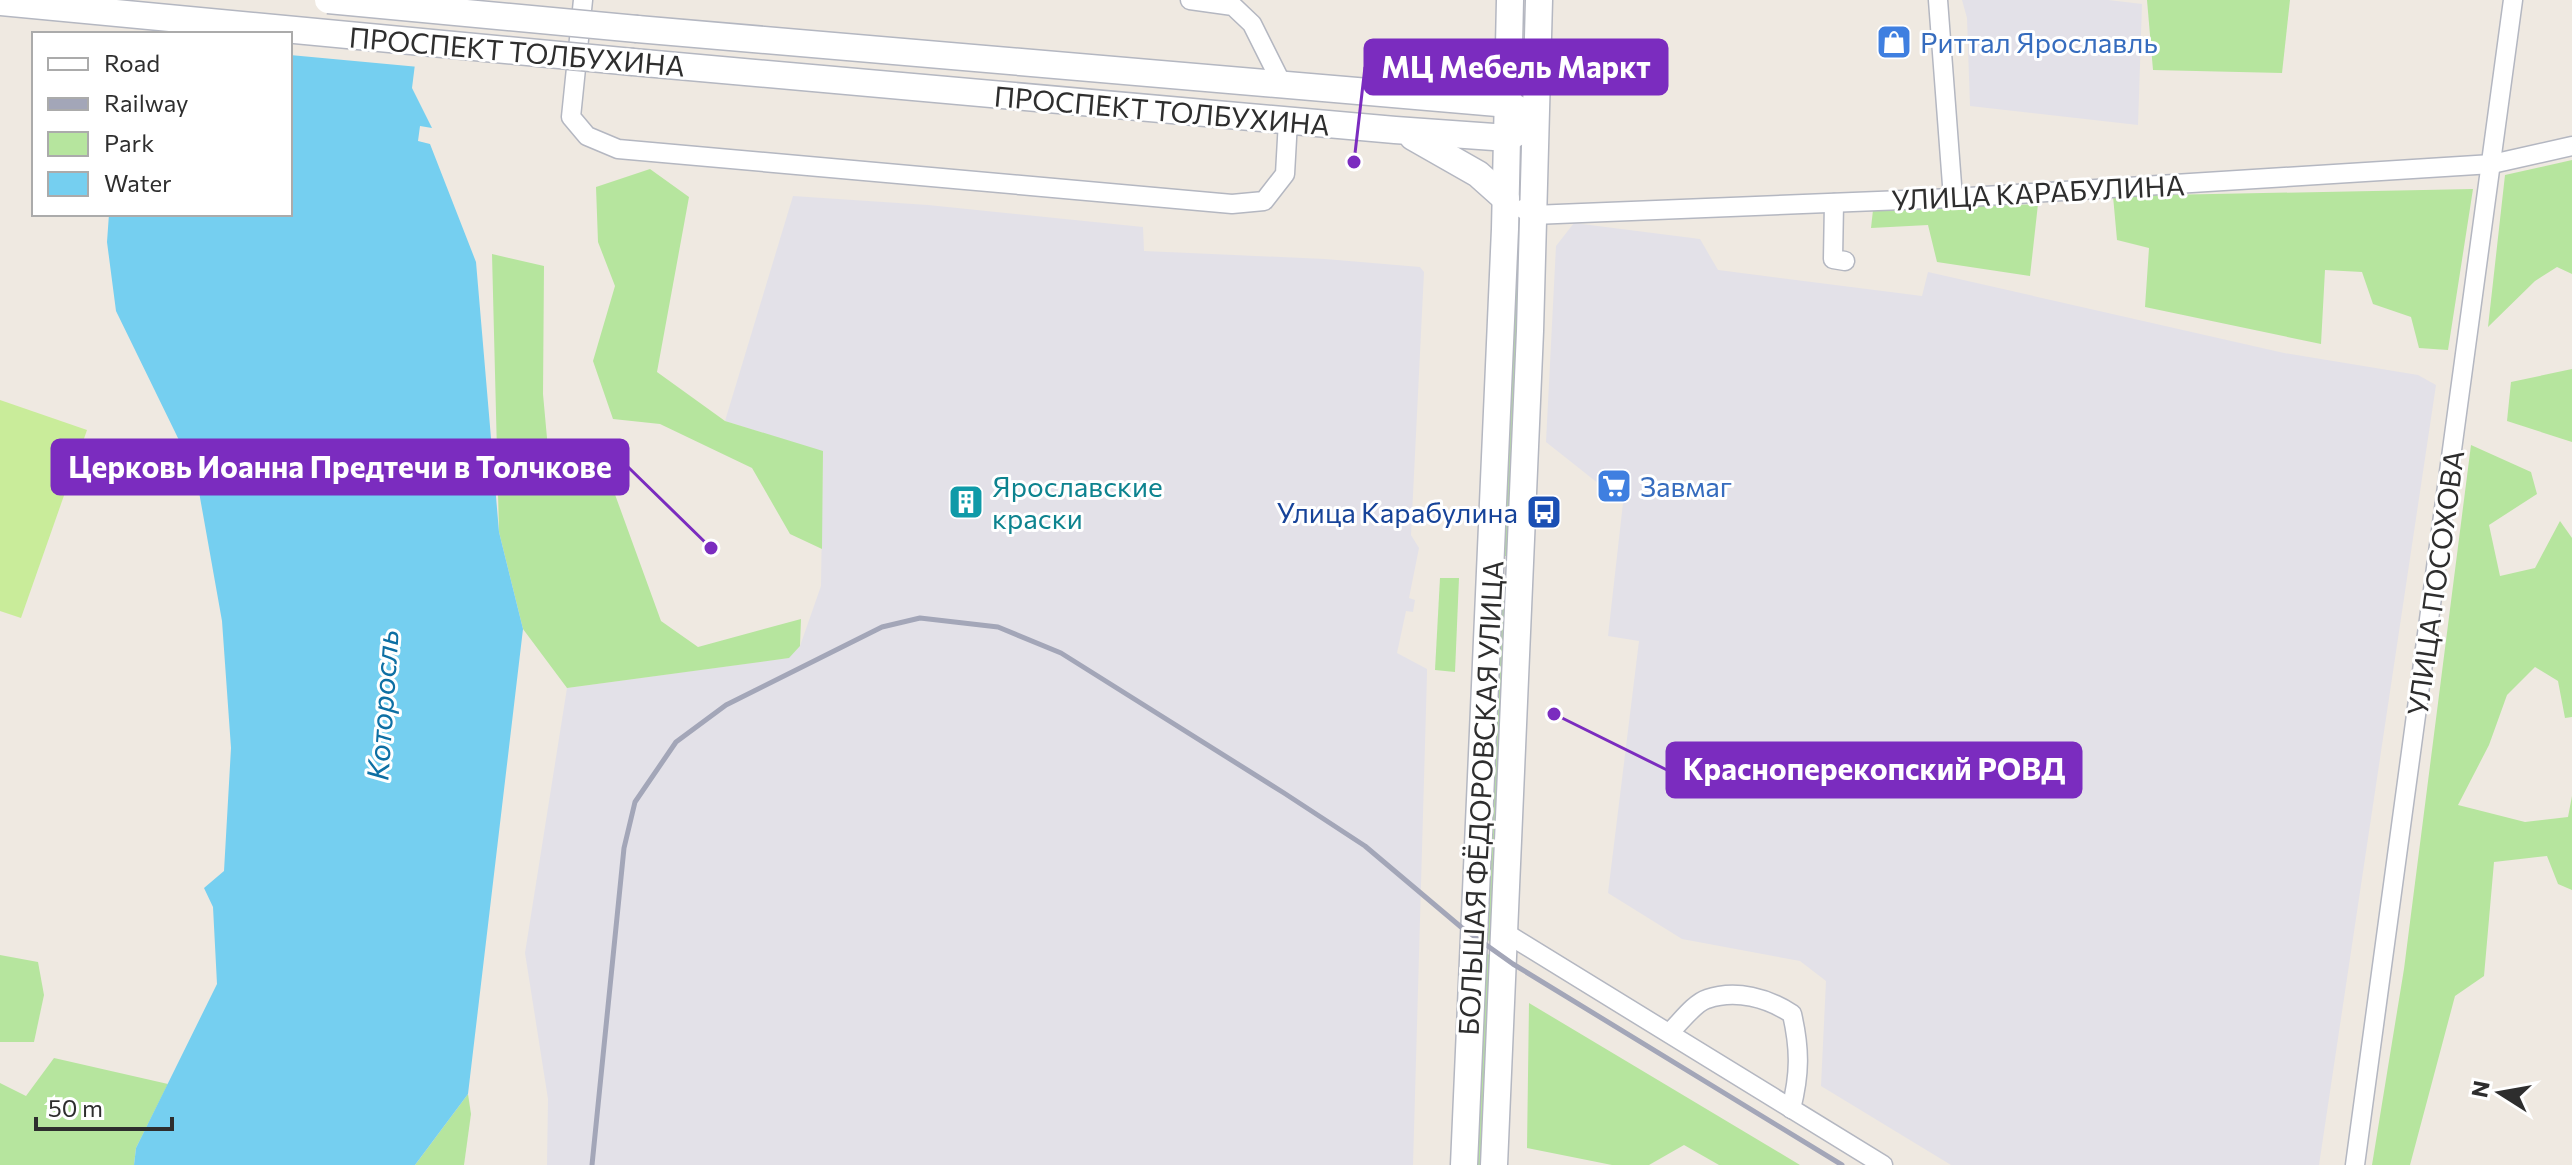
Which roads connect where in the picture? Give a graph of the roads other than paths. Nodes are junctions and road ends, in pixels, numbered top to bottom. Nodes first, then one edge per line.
1 (328, 0) edge
2 (583, 0) edge
3 (1190, 0) edge
4 (1510, 0) edge
5 (1539, 0) edge
6 (1938, 0) edge
7 (2513, 0) edge
8 (0, 2) edge
9 (1510, 56) junction
10 (1282, 84) junction
11 (1442, 99) junction
12 (1509, 104) junction
13 (1288, 121) junction
14 (1537, 121) junction
15 (1395, 130) junction
16 (1508, 138) junction
17 (2572, 146) edge
18 (2492, 164) junction
19 (1953, 198) junction
20 (1506, 199) junction
21 (1834, 203) junction
22 (1534, 215) junction
23 (1845, 261) dead end
24 (1504, 932) junction
25 (1669, 1033) junction
26 (1791, 1109) junction
27 (1464, 1165) edge
28 (1494, 1165) edge
29 (1883, 1165) edge
30 (2355, 1165) edge

1 - 10 main road, ПРОСПЕКТ ТОЛБУХИНА, bridge
2 - 13 street
3 - 10 street
4 - 9 main road, БОЛЬШАЯ ФЁДОРОВСКАЯ УЛИЦА
5 - 14 main road, БОЛЬШАЯ ФЁДОРОВСКАЯ УЛИЦА
6 - 19 street
7 - 18 street, УЛИЦА ПОСОХОВА
8 - 13 main road, ПРОСПЕКТ ТОЛБУХИНА, bridge
9 - 11 main road
9 - 12 main road, БОЛЬШАЯ ФЁДОРОВСКАЯ УЛИЦА
10 - 11 main road, ПРОСПЕКТ ТОЛБУХИНА
11 - 12 main road, ПРОСПЕКТ ТОЛБУХИНА
12 - 14 main road, ПРОСПЕКТ ТОЛБУХИНА
12 - 16 main road, БОЛЬШАЯ ФЁДОРОВСКАЯ УЛИЦА
13 - 15 main road, ПРОСПЕКТ ТОЛБУХИНА
14 - 16 main road
14 - 22 main road, БОЛЬШАЯ ФЁДОРОВСКАЯ УЛИЦА
15 - 16 main road, ПРОСПЕКТ ТОЛБУХИНА
15 - 20 main road
16 - 20 main road, БОЛЬШАЯ ФЁДОРОВСКАЯ УЛИЦА
17 - 18 street, УЛИЦА КАРАБУЛИНА
18 - 19 street, УЛИЦА КАРАБУЛИНА
18 - 30 street, УЛИЦА ПОСОХОВА
19 - 21 street, УЛИЦА КАРАБУЛИНА
20 - 22 street
20 - 27 main road, БОЛЬШАЯ ФЁДОРОВСКАЯ УЛИЦА
21 - 22 street, УЛИЦА КАРАБУЛИНА
21 - 23 street
22 - 24 main road, БОЛЬШАЯ ФЁДОРОВСКАЯ УЛИЦА
24 - 25 street
24 - 28 main road, БОЛЬШАЯ ФЁДОРОВСКАЯ УЛИЦА
25 - 26 street
25 - 26 street
26 - 29 street

